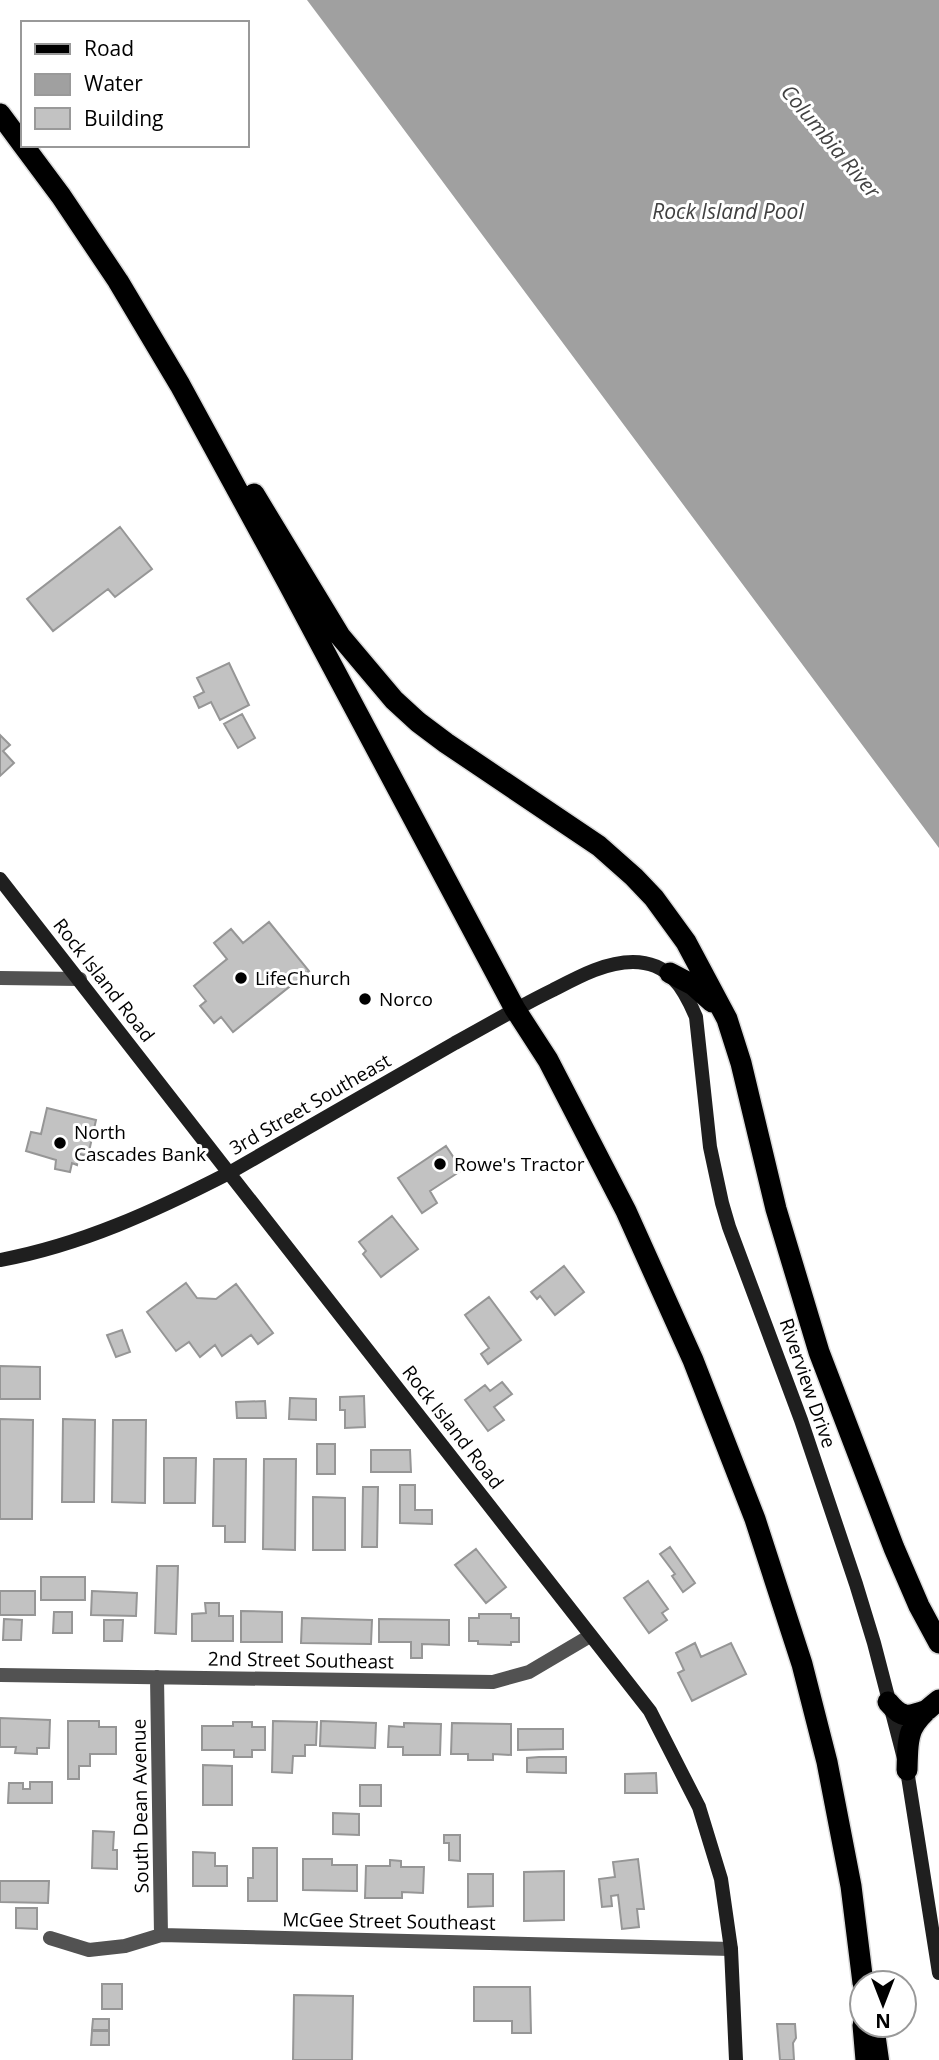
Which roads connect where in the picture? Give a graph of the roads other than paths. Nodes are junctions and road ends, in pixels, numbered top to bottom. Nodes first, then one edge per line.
1 (0, 114) edge
2 (21, 142) edge
3 (24, 147) edge
4 (180, 386) junction
5 (0, 879) edge
6 (670, 973) junction
7 (0, 978) edge
8 (80, 979) junction
9 (515, 1009) junction
10 (727, 1019) junction
11 (229, 1173) junction
12 (0, 1260) edge
13 (590, 1636) junction
14 (939, 1643) edge
15 (0, 1675) edge
16 (157, 1677) junction
17 (888, 1702) junction
18 (933, 1705) edge
19 (907, 1770) junction
20 (161, 1935) junction
21 (50, 1938) dead end
22 (731, 1949) junction
23 (861, 1969) edge
24 (939, 1973) edge
25 (864, 2039) edge
26 (877, 2039) edge
27 (736, 2060) edge
28 (866, 2060) edge
29 (880, 2060) edge

1 - 2 highway
3 - 4 highway
4 - 9 highway
4 - 10 highway
5 - 8 main road, Rock Island Road
6 - 9 main road
6 - 10 highway
6 - 17 main road, Riverview Drive
7 - 8 street
8 - 11 main road, Rock Island Road
9 - 11 main road, 3rd Street Southeast
9 - 23 highway
10 - 14 highway
11 - 12 main road, 3rd Street Southeast
11 - 13 main road, Rock Island Road
13 - 16 street, 2nd Street Southeast
13 - 22 main road, Rock Island Road
15 - 16 street, 2nd Street Southeast
16 - 20 street, South Dean Avenue
17 - 18 highway
17 - 19 main road, Riverview Drive
18 - 19 highway
19 - 24 main road, Riverview Drive
20 - 21 street, McGee Street Southeast
20 - 22 street, McGee Street Southeast
22 - 27 main road, Rock Island Road
25 - 28 highway
26 - 29 main road

